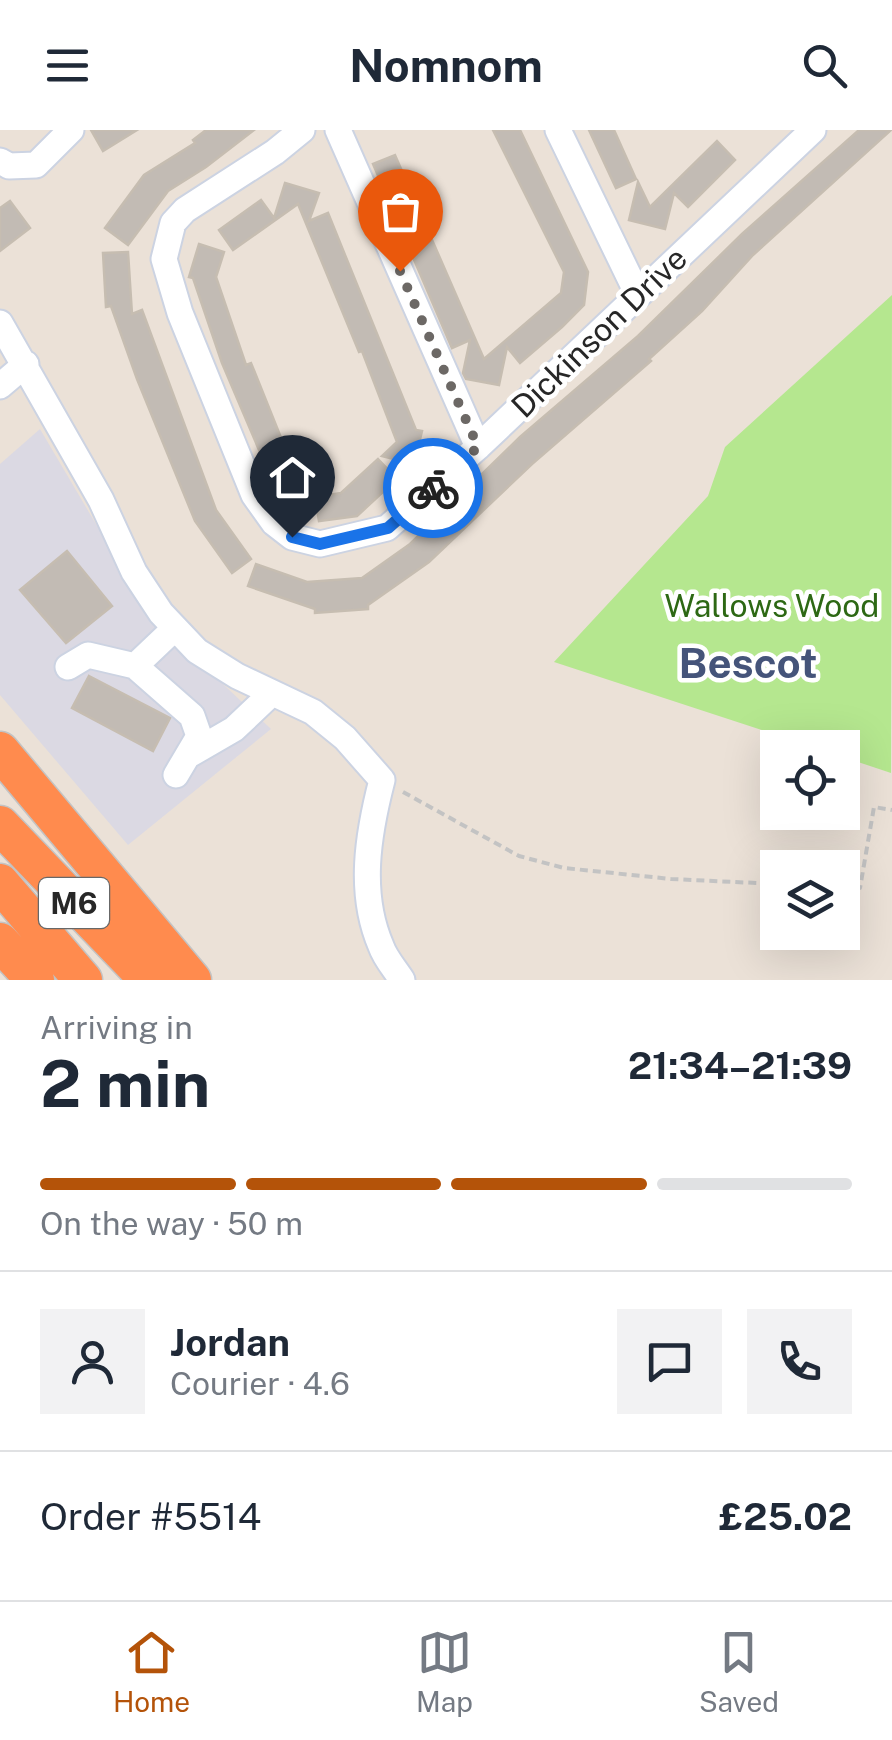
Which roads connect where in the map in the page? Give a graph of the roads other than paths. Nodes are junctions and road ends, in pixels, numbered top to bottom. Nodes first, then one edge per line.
1 (72, 130) edge
2 (302, 130) edge
3 (338, 130) edge
4 (558, 130) edge
5 (812, 130) edge
6 (0, 161) edge
7 (638, 294) junction
8 (0, 323) edge
9 (26, 364) junction
10 (0, 386) edge
11 (478, 447) junction
12 (175, 628) junction
13 (136, 666) junction
14 (68, 667) dead end
15 (272, 693) junction
16 (0, 751) edge
17 (0, 825) edge
18 (0, 883) edge
19 (0, 942) edge
20 (34, 980) edge
21 (83, 980) edge
22 (148, 980) edge
23 (192, 980) edge
24 (402, 980) edge

1 - 6 street
2 - 11 street, Dickinson Drive
3 - 11 street
4 - 7 street
5 - 7 street, Dickinson Drive
7 - 11 street, Dickinson Drive
8 - 9 street
9 - 10 street
9 - 12 street
12 - 13 street
12 - 15 street
13 - 14 street
13 - 15 street
15 - 24 street
16 - 23 highway
17 - 22 highway, M6
18 - 21 highway, M6
19 - 20 highway

